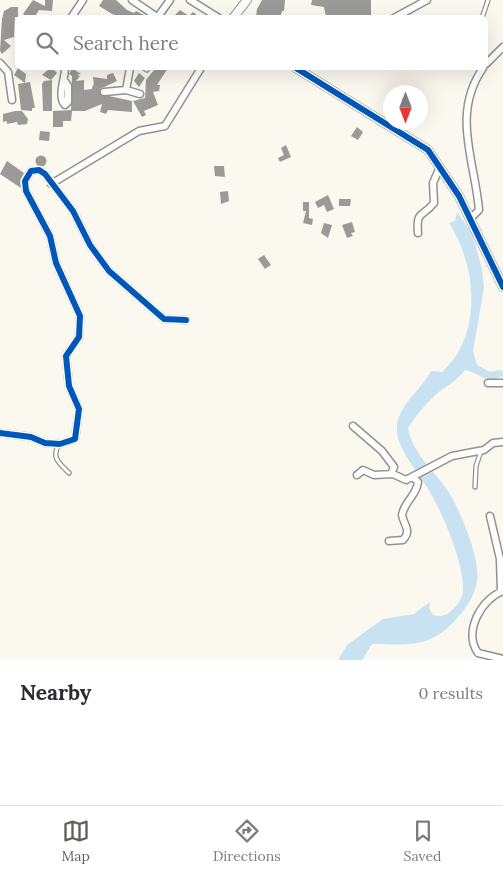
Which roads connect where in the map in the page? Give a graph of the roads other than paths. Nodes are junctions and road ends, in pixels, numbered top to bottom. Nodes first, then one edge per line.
1 (83, 0) edge
2 (132, 0) edge
3 (170, 0) edge
4 (190, 0) edge
5 (247, 0) edge
6 (427, 0) edge
7 (488, 0) edge
8 (73, 15) edge
9 (154, 15) edge
10 (159, 15) edge
11 (214, 15) edge
12 (235, 15) edge
13 (400, 15) edge
14 (483, 15) edge
15 (503, 47) edge
16 (488, 62) edge
17 (0, 63) edge
18 (65, 70) edge
19 (130, 70) edge
20 (200, 70) edge
21 (299, 70) edge
22 (482, 70) edge
23 (64, 80) dead end
24 (126, 90) junction
25 (104, 92) dead end
26 (140, 94) dead end
27 (12, 100) dead end
28 (440, 167) junction
29 (51, 184) junction
30 (470, 220) junction
31 (418, 233) dead end
32 (503, 287) edge
33 (186, 320) dead end
34 (488, 383) dead end
35 (503, 383) edge
36 (353, 426) dead end
37 (0, 433) edge
38 (503, 442) edge
39 (60, 444) junction
40 (481, 451) junction
41 (69, 473) dead end
42 (391, 474) junction
43 (357, 475) dead end
44 (415, 475) junction
45 (475, 487) dead end
46 (490, 516) dead end
47 (389, 540) dead end
48 (502, 591) edge
49 (503, 659) edge

1 - 8 street
2 - 9 street
3 - 10 street
4 - 11 street
5 - 12 street
6 - 13 street
7 - 14 lane
15 - 16 street
17 - 27 street
18 - 23 street
19 - 24 street
20 - 29 street
21 - 28 street
22 - 30 street
24 - 25 street
24 - 26 street
28 - 30 street
28 - 31 street
29 - 33 street
29 - 39 street
30 - 32 street
34 - 35 street
36 - 42 street
37 - 39 street
38 - 40 street
39 - 41 lane
40 - 44 street
40 - 45 lane
42 - 43 street
42 - 44 street
44 - 47 street
46 - 48 street
48 - 49 street

